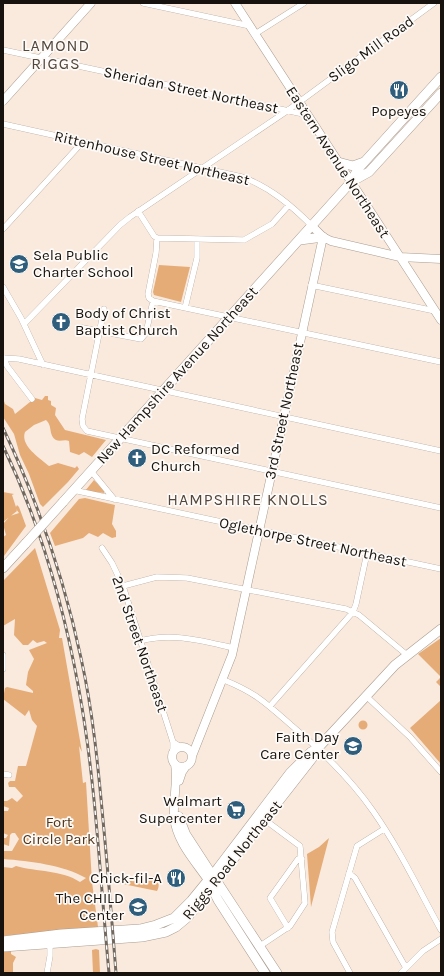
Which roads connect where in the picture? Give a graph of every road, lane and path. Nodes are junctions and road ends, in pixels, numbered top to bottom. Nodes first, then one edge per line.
1 (90, 3) edge
2 (143, 3) edge
3 (235, 3) edge
4 (304, 3) edge
5 (434, 3) edge
6 (250, 26) junction
7 (255, 34) junction
8 (3, 50) edge
9 (41, 58) junction
10 (441, 76) edge
11 (441, 92) edge
12 (3, 101) edge
13 (299, 102) junction
14 (288, 111) junction
15 (308, 115) junction
16 (3, 124) edge
17 (80, 141) junction
18 (365, 161) junction
19 (338, 162) junction
20 (204, 168) junction
21 (360, 173) junction
22 (352, 182) junction
23 (288, 205) junction
24 (138, 211) junction
25 (312, 226) junction
26 (3, 229) edge
27 (323, 237) junction
28 (157, 238) junction
29 (197, 238) junction
30 (300, 240) junction
31 (400, 257) junction
32 (441, 259) edge
33 (311, 286) junction
34 (3, 287) edge
35 (153, 301) junction
36 (185, 308) junction
37 (104, 309) dead end
38 (435, 311) junction
39 (216, 315) junction
40 (230, 317) junction
41 (441, 320) edge
42 (24, 324) junction
43 (78, 327) dead end
44 (221, 327) junction
45 (100, 331) junction
46 (301, 332) junction
47 (4, 358) edge
48 (441, 362) edge
49 (43, 365) junction
50 (90, 376) junction
51 (163, 391) junction
52 (32, 398) dead end
53 (283, 417) junction
54 (120, 439) junction
55 (441, 451) edge
56 (91, 471) junction
57 (271, 471) junction
58 (73, 490) junction
59 (115, 499) junction
60 (441, 508) edge
61 (259, 530) junction
62 (102, 548) dead end
63 (367, 553) junction
64 (3, 568) edge
65 (441, 569) edge
66 (122, 586) junction
67 (246, 590) junction
68 (353, 612) junction
69 (441, 629) edge
70 (140, 641) junction
71 (234, 648) junction
72 (3, 655) edge
73 (407, 655) junction
74 (3, 669) edge
75 (224, 680) junction
76 (366, 696) junction
77 (270, 706) junction
78 (173, 742) junction
79 (196, 745) junction
80 (183, 748) junction
81 (318, 748) junction
82 (173, 754) junction
83 (192, 756) junction
84 (175, 764) junction
85 (186, 766) junction
86 (441, 772) edge
87 (3, 774) edge
88 (10, 775) dead end
89 (265, 820) junction
90 (384, 828) junction
91 (302, 859) junction
92 (349, 872) junction
93 (212, 881) junction
94 (288, 928) junction
95 (441, 930) edge
96 (441, 939) edge
97 (50, 940) junction
98 (3, 941) edge
99 (260, 946) junction
100 (3, 947) edge
101 (404, 971) edge
102 (47, 973) edge
103 (265, 973) edge
104 (277, 973) edge
105 (350, 973) edge

1 - 9 street
2 - 6 street
3 - 6 street, Eastern Avenue Northeast
4 - 7 street
5 - 13 street, Sligo Mill Road
6 - 7 street, Eastern Avenue Northeast
7 - 13 street, Eastern Avenue Northeast
8 - 9 street, Sheridan Street Northeast
9 - 12 street
9 - 14 street, Sheridan Street Northeast
10 - 18 main road
11 - 21 main road
13 - 14 street, Sligo Mill Road
13 - 15 street, Eastern Avenue Northeast
14 - 15 street, Sheridan Street Northeast
14 - 20 street, Sligo Mill Road
15 - 19 street, Eastern Avenue Northeast
16 - 17 street, Rittenhouse Street Northeast
17 - 20 street, Rittenhouse Street Northeast
17 - 26 street
18 - 19 main road
18 - 21 main road
19 - 22 street, Eastern Avenue Northeast
20 - 23 street, Rittenhouse Street Northeast
20 - 24 street, Sligo Mill Road
21 - 22 main road, New Hampshire Avenue Northeast
22 - 25 main road, New Hampshire Avenue Northeast
22 - 31 street, Eastern Avenue Northeast
23 - 25 street, Rittenhouse Street Northeast
23 - 29 street
24 - 28 street
24 - 42 street, Sligo Mill Road
25 - 27 street, Rittenhouse Street Northeast
25 - 30 main road, New Hampshire Avenue Northeast
27 - 30 main road
27 - 31 street, Rittenhouse Street Northeast
27 - 33 street, 3rd Street Northeast
28 - 29 street
28 - 35 street
29 - 36 street
30 - 40 main road, New Hampshire Avenue Northeast
31 - 32 street, Rittenhouse Street Northeast
31 - 38 street, Eastern Avenue Northeast
33 - 38 street
33 - 46 street, 3rd Street Northeast
34 - 42 street
35 - 36 street
35 - 45 street
36 - 39 street
37 - 45 street
38 - 41 street, Eastern Avenue Northeast
39 - 40 street
39 - 44 street
40 - 44 main road, New Hampshire Avenue Northeast
40 - 46 street
42 - 49 street
43 - 45 street
44 - 51 main road, New Hampshire Avenue Northeast
45 - 50 street
46 - 48 street
46 - 53 street, 3rd Street Northeast
47 - 49 street
47 - 52 street
49 - 50 street
50 - 51 street
50 - 54 street
51 - 53 street
51 - 54 main road, New Hampshire Avenue Northeast
53 - 55 street
53 - 57 street, 3rd Street Northeast
54 - 56 main road, New Hampshire Avenue Northeast
54 - 57 street
56 - 58 main road, New Hampshire Avenue Northeast
56 - 59 street
57 - 60 street
57 - 61 street, 3rd Street Northeast
58 - 59 street, Oglethorpe Street Northeast
58 - 64 main road, New Hampshire Avenue Northeast, bridge
59 - 61 street, Oglethorpe Street Northeast
61 - 63 street, Oglethorpe Street Northeast
61 - 67 street, 3rd Street Northeast
62 - 66 street, 2nd Street Northeast
63 - 65 street, Oglethorpe Street Northeast
63 - 68 street
66 - 67 street
66 - 70 street, 2nd Street Northeast
67 - 68 street
67 - 71 street, 3rd Street Northeast
68 - 73 street
68 - 77 street
69 - 73 main road, Riggs Road Northeast
70 - 71 street
70 - 78 street, 2nd Street Northeast
71 - 75 street, 3rd Street Northeast
72 - 74 street
73 - 76 main road, Riggs Road Northeast
75 - 77 street
75 - 79 street, 3rd Street Northeast
76 - 81 main road, Riggs Road Northeast
76 - 86 street
77 - 81 street
78 - 80 street
78 - 82 street, 2nd Street Northeast
79 - 80 street
79 - 83 street, 3rd Street Northeast
80 - 82 street
80 - 83 street
81 - 89 main road, Riggs Road Northeast
81 - 90 street
81 - 93 main road, Riggs Road Northeast
82 - 84 street
83 - 85 street
84 - 85 street
84 - 93 street
85 - 93 street
87 - 88 street
89 - 91 street
89 - 93 main road, Riggs Road Northeast
90 - 92 street
90 - 95 street
91 - 94 street
91 - 94 street
92 - 101 street
92 - 105 street
93 - 97 main road, Riggs Road Northeast
93 - 99 main road
93 - 103 main road
94 - 99 street
96 - 101 street
97 - 98 main road, Riggs Road Northeast
97 - 100 main road, Riggs Road Northeast
97 - 102 street
99 - 104 main road

